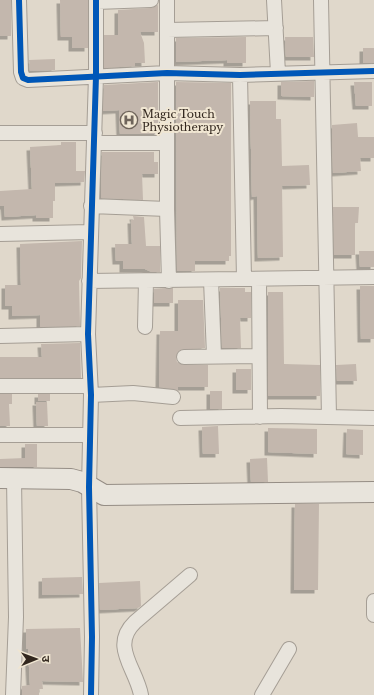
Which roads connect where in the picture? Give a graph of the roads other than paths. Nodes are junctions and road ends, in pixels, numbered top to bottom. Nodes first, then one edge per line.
1 (20, 0) edge
2 (151, 0) edge
3 (167, 0) edge
4 (274, 0) edge
5 (321, 0) edge
6 (96, 1) edge
7 (276, 28) junction
8 (167, 30) junction
9 (323, 71) junction
10 (374, 71) edge
11 (167, 73) junction
12 (278, 73) junction
13 (240, 75) junction
14 (96, 76) junction
15 (0, 133) edge
16 (94, 138) junction
17 (167, 143) junction
18 (91, 206) junction
19 (167, 209) junction
20 (90, 232) junction
21 (0, 234) edge
22 (374, 277) edge
23 (244, 279) junction
24 (259, 279) junction
25 (326, 279) junction
26 (211, 280) junction
27 (89, 281) junction
28 (146, 281) junction
29 (169, 281) junction
30 (145, 327) dead end
31 (88, 334) junction
32 (0, 336) edge
33 (214, 356) junction
34 (258, 356) junction
35 (184, 357) dead end
36 (0, 386) edge
37 (90, 390) junction
38 (173, 397) dead end
39 (260, 417) junction
40 (330, 417) junction
41 (180, 418) dead end
42 (374, 418) edge
43 (0, 435) edge
44 (89, 435) junction
45 (7, 478) edge
46 (89, 487) junction
47 (374, 492) edge
48 (190, 574) dead end
49 (374, 602) edge
50 (374, 615) edge
51 (289, 649) dead end
52 (13, 695) edge
53 (91, 695) edge
54 (141, 695) edge
55 (262, 695) edge

1 - 14 street
2 - 6 street
3 - 8 street
4 - 7 street
5 - 9 street
6 - 14 street
7 - 8 street
7 - 12 street
8 - 11 street
9 - 10 street
9 - 12 street
9 - 25 street
11 - 13 street
11 - 14 street
11 - 17 street
12 - 13 street
13 - 23 street
14 - 16 street
15 - 16 street
16 - 17 street
16 - 18 street
17 - 19 street
18 - 19 street
18 - 20 street
19 - 29 street
20 - 21 street
20 - 27 street
22 - 25 street
23 - 24 street
23 - 26 street
24 - 25 street
24 - 34 street
25 - 40 street
26 - 29 street
26 - 33 street
27 - 28 street
27 - 31 street
28 - 29 street
28 - 30 street
31 - 32 street
31 - 37 street
33 - 34 street
33 - 35 street
34 - 39 street
36 - 37 street
37 - 38 street
37 - 44 street
39 - 40 street
39 - 41 street
40 - 42 street
43 - 44 street
44 - 46 street
45 - 46 street
45 - 52 street
46 - 47 street
46 - 53 street
48 - 54 street
49 - 50 street
51 - 55 street

